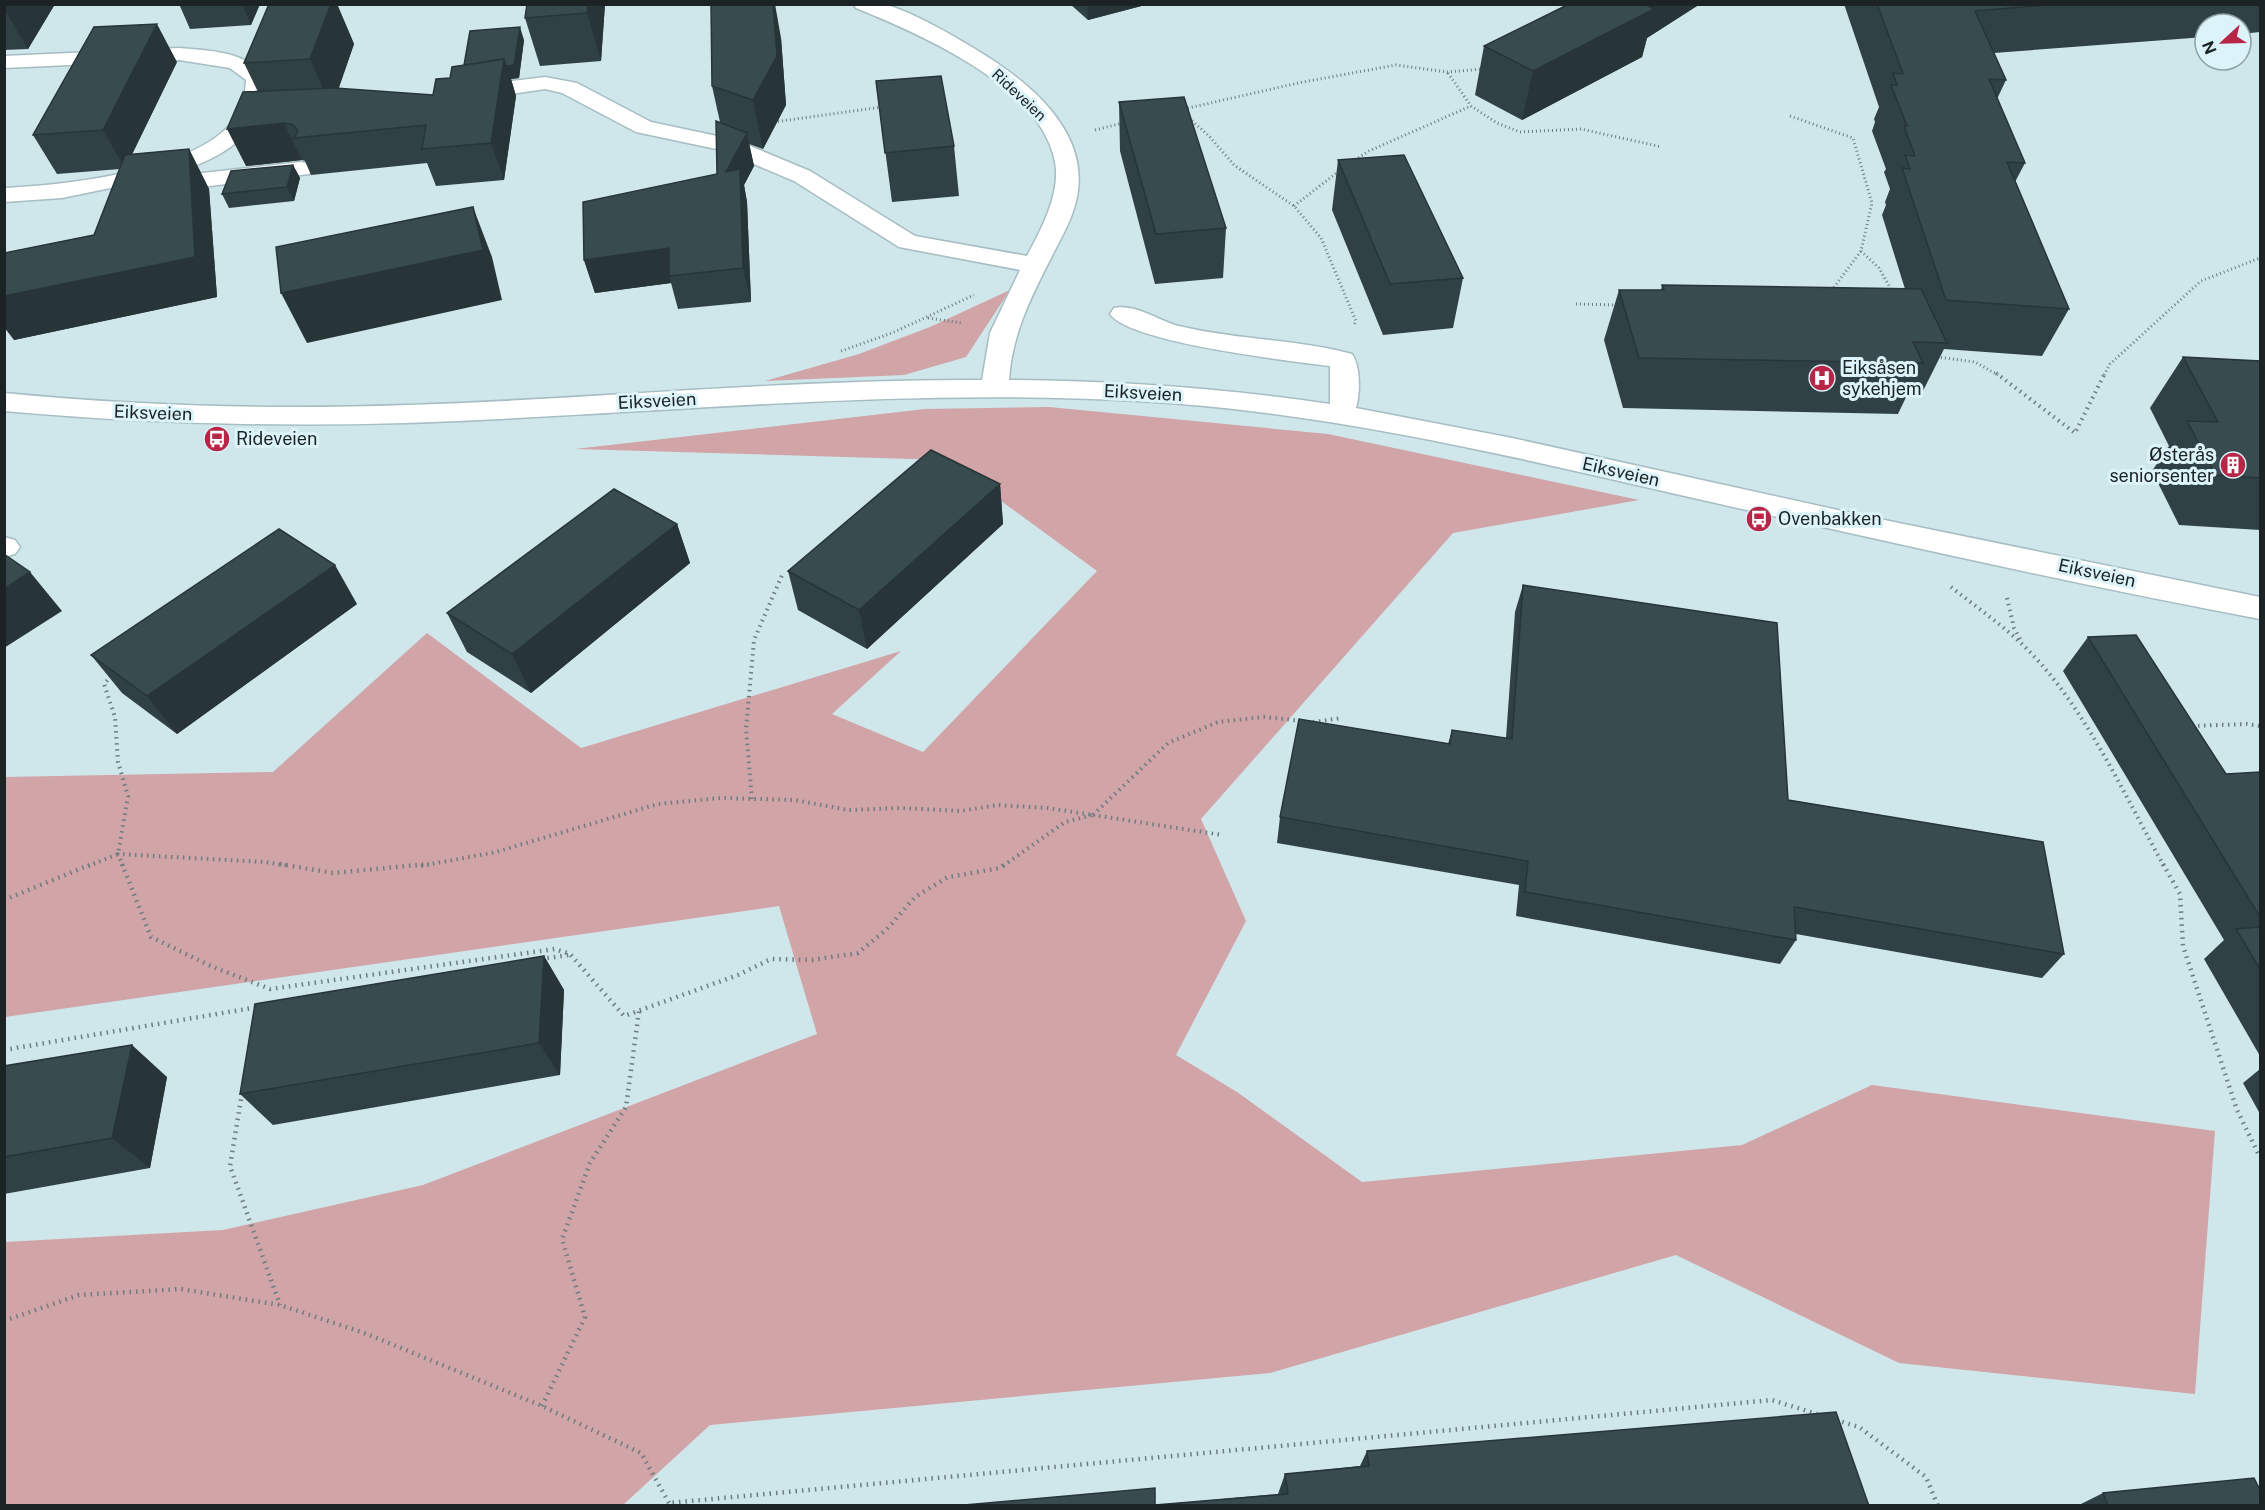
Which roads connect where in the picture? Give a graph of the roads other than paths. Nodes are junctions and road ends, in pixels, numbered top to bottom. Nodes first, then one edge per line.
1 (863, 4) edge
2 (899, 9) edge
3 (4, 62) edge
4 (451, 96) edge
5 (269, 120) edge
6 (246, 121) junction
7 (301, 170) edge
8 (147, 175) junction
9 (4, 195) edge
10 (1024, 263) junction
11 (1123, 314) dead end
12 (995, 388) junction
13 (4, 402) edge
14 (1340, 415) junction
15 (2260, 608) edge

1 - 2 street, Rideveien
2 - 10 street, Rideveien
3 - 6 street
4 - 10 street
5 - 6 street
6 - 8 street
7 - 8 street
8 - 9 street
10 - 12 street, Rideveien
11 - 14 street
12 - 13 street, Eiksveien
12 - 14 street, Eiksveien
14 - 15 street, Eiksveien

